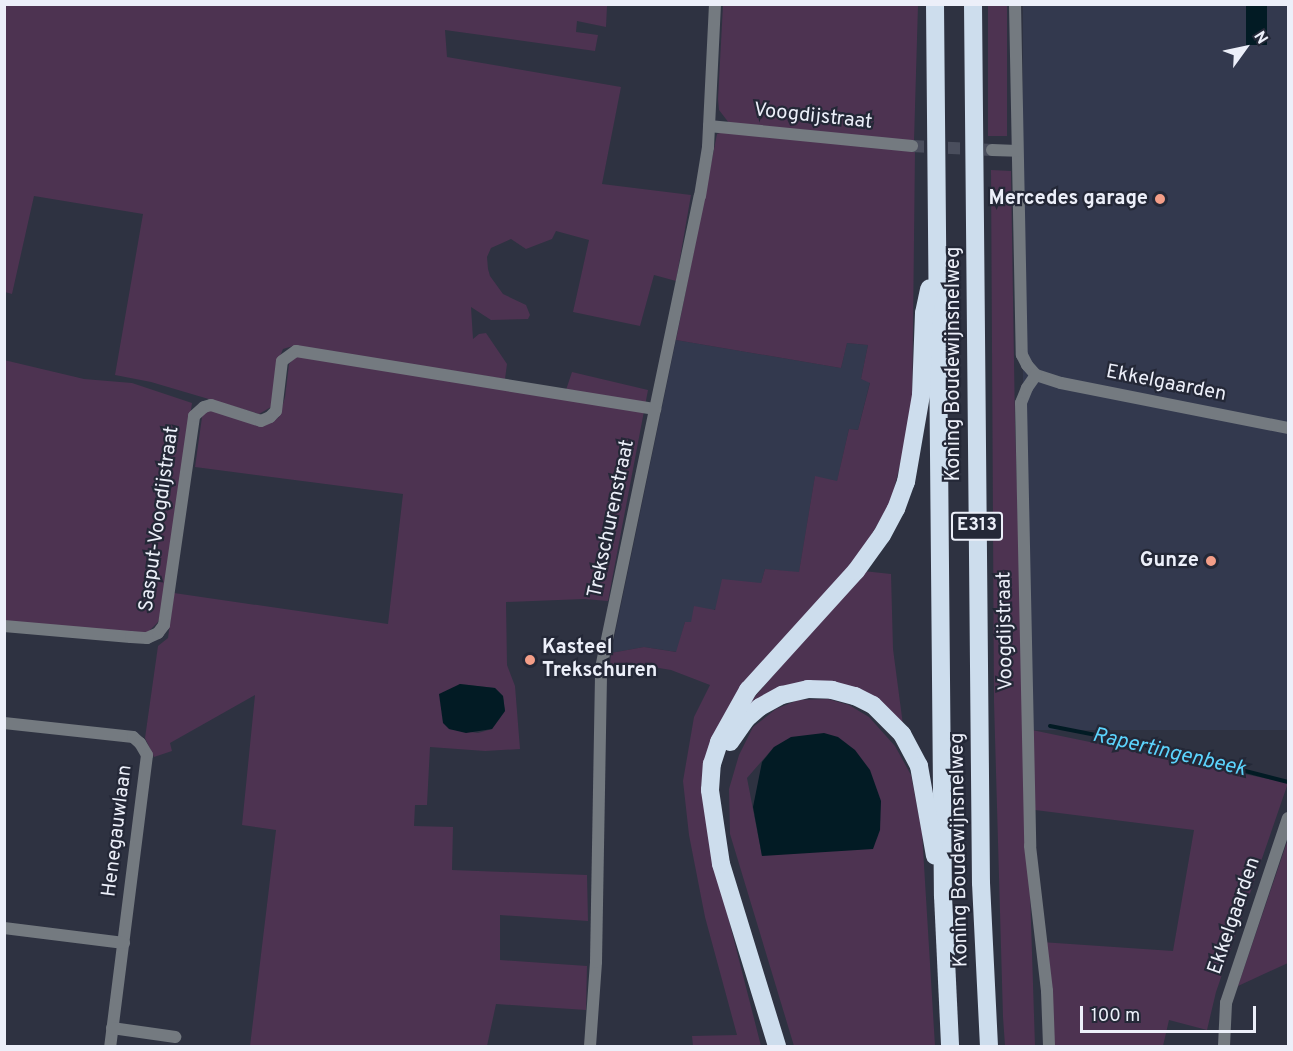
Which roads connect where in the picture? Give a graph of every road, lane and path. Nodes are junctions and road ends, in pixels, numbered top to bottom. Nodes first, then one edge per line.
1 (715, 4) edge
2 (935, 4) edge
3 (973, 4) edge
4 (1015, 4) edge
5 (710, 126) junction
6 (912, 146) tunnel mouth
7 (992, 150) tunnel mouth
8 (1017, 151) junction
9 (936, 246) junction
10 (1036, 375) junction
11 (655, 409) junction
12 (1288, 428) edge
13 (4, 626) edge
14 (4, 723) edge
15 (712, 816) junction
16 (1288, 818) edge
17 (943, 896) junction
18 (4, 928) edge
19 (124, 943) junction
20 (112, 1028) junction
21 (1224, 1028) junction
22 (175, 1037) dead end
23 (110, 1047) edge
24 (590, 1047) edge
25 (777, 1047) edge
26 (950, 1047) edge
27 (989, 1047) edge
28 (1049, 1047) edge
29 (1224, 1047) edge
30 (1230, 1047) edge

1 - 5 street, Trekschurenstraat
2 - 9 highway, Koning Boudewijnsnelweg / E313
3 - 27 highway, Koning Boudewijnsnelweg / E313
4 - 8 street
5 - 6 street, Voogdijstraat
5 - 11 street, Trekschurenstraat
7 - 8 street
8 - 10 street
9 - 15 highway
9 - 17 highway, Koning Boudewijnsnelweg / E313
10 - 12 street, Ekkelgaarden
10 - 28 street, Voogdijstraat
11 - 13 street, Sasput-Voogdijstraat
11 - 24 street, Trekschurenstraat
14 - 19 street, Henegauwlaan
15 - 17 highway
15 - 25 highway
16 - 21 street, Ekkelgaarden
17 - 26 highway, Koning Boudewijnsnelweg / E313
18 - 19 street
19 - 20 street, Henegauwlaan
20 - 22 street
20 - 23 street, Henegauwlaan
21 - 29 street, Ekkelgaarden
21 - 30 street, Ekkelgaarden

